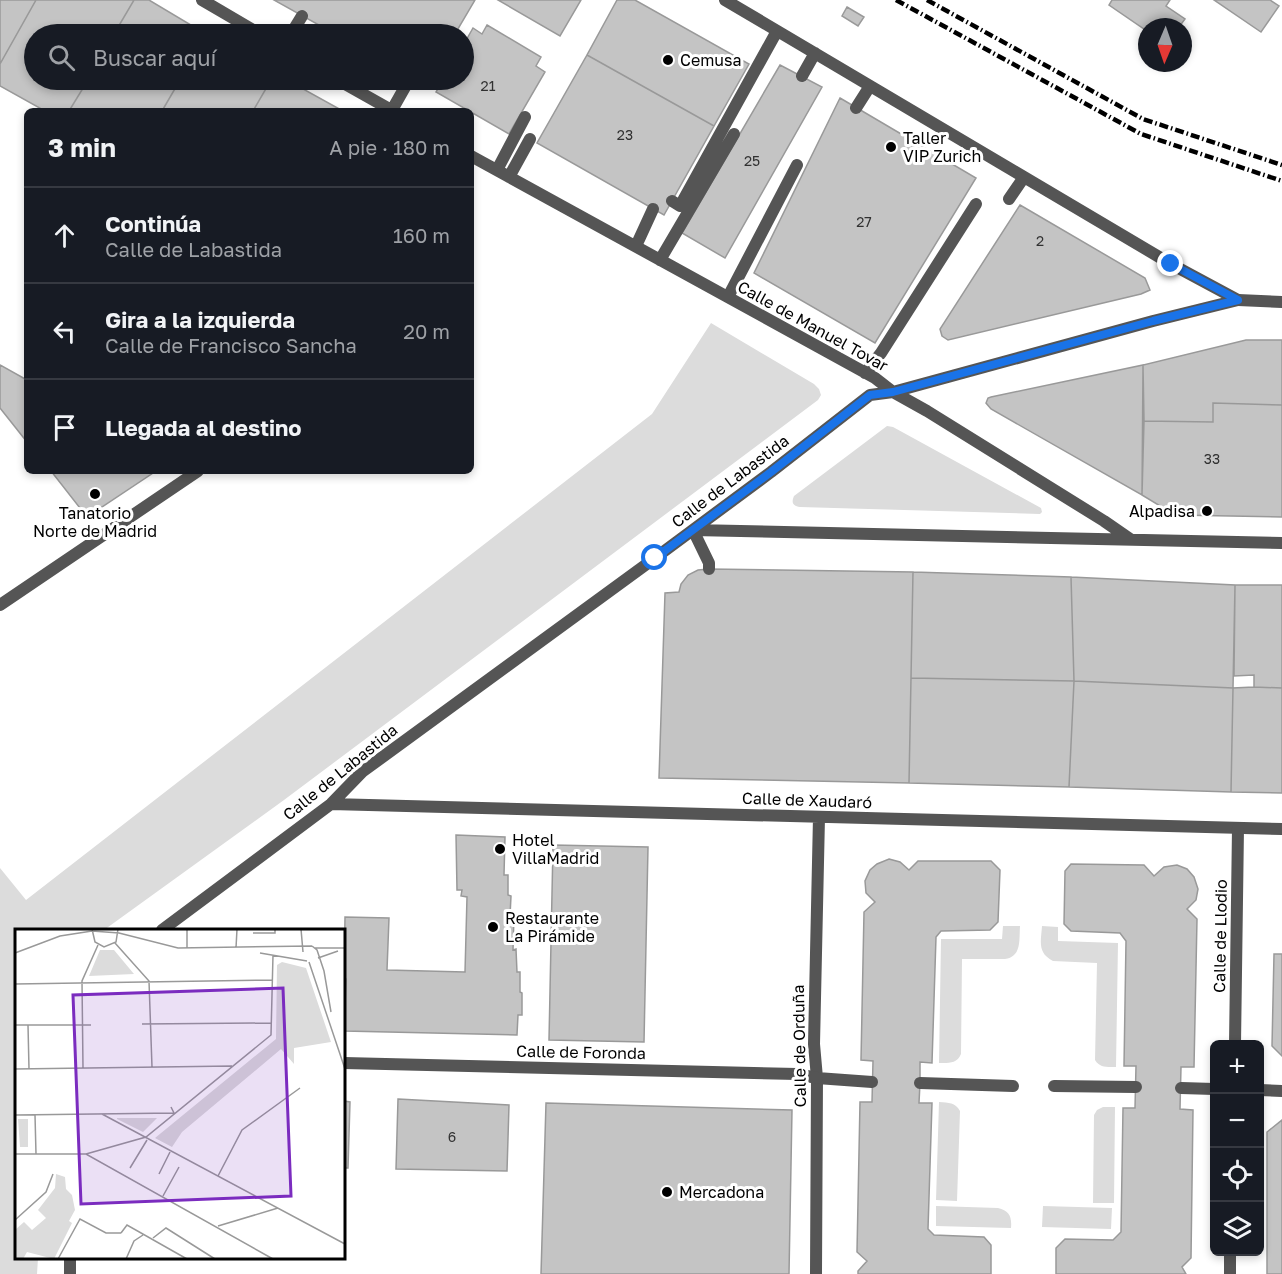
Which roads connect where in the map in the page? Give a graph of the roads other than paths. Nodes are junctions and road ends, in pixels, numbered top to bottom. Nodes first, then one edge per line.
1 (202, 0) edge
2 (725, 0) edge
3 (302, 16) dead end
4 (243, 24) edge
5 (297, 24) edge
6 (777, 31) junction
7 (815, 53) junction
8 (802, 76) dead end
9 (870, 86) junction
10 (355, 90) edge
11 (404, 90) edge
12 (387, 108) edge
13 (394, 108) edge
14 (856, 108) dead end
15 (525, 117) dead end
16 (734, 134) dead end
17 (530, 139) dead end
18 (474, 158) edge
19 (797, 165) dead end
20 (497, 170) junction
21 (510, 177) junction
22 (1024, 177) junction
23 (1009, 199) dead end
24 (672, 201) dead end
25 (976, 204) dead end
26 (652, 209) dead end
27 (636, 246) junction
28 (660, 260) junction
29 (728, 297) junction
30 (1238, 300) junction
31 (1282, 302) edge
32 (865, 373) junction
33 (893, 392) junction
34 (194, 474) edge
35 (693, 530) junction
36 (1130, 539) junction
37 (1282, 543) edge
38 (709, 569) dead end
39 (0, 605) edge
40 (331, 804) junction
41 (819, 817) junction
42 (1238, 828) junction
43 (1282, 829) edge
44 (163, 929) edge
45 (1235, 1040) edge
46 (345, 1063) edge
47 (817, 1078) junction
48 (872, 1082) dead end
49 (920, 1083) dead end
50 (1013, 1086) dead end
51 (1054, 1086) dead end
52 (1136, 1087) dead end
53 (1181, 1089) dead end
54 (1210, 1089) edge
55 (1264, 1090) edge
56 (1282, 1091) edge
57 (1230, 1256) edge
58 (816, 1274) edge
59 (1230, 1274) edge

1 - 4 street
2 - 6 street
3 - 5 street
6 - 7 street
6 - 24 street
7 - 8 street
7 - 9 street
9 - 14 street
9 - 22 street
10 - 12 street
11 - 13 street
15 - 20 street
16 - 28 street
17 - 21 street
18 - 20 street, Calle de Manuel Tovar
19 - 29 street
20 - 21 street, Calle de Manuel Tovar
21 - 27 street, Calle de Manuel Tovar
22 - 23 street
22 - 30 street
25 - 32 street
26 - 27 street
27 - 28 street, Calle de Manuel Tovar
28 - 29 street, Calle de Manuel Tovar
29 - 32 street, Calle de Manuel Tovar
30 - 31 street
30 - 33 street, Calle de Labastida
32 - 33 street, Calle de Manuel Tovar
33 - 35 street, Calle de Labastida
33 - 36 street, Calle de Manuel Tovar
34 - 39 street
35 - 36 street
35 - 38 street
35 - 40 street, Calle de Labastida
36 - 37 street
40 - 41 street, Calle de Xaudaró
40 - 44 street, Calle de Labastida
41 - 42 street, Calle de Xaudaró
41 - 47 street, Calle de Orduña
42 - 43 street, Calle de Xaudaró
42 - 45 street, Calle de Llodio
46 - 47 street, Calle de Foronda
47 - 48 street, Calle de Foronda
47 - 58 street, Calle de Orduña
49 - 50 street
51 - 52 street
53 - 54 street
55 - 56 street
57 - 59 street

